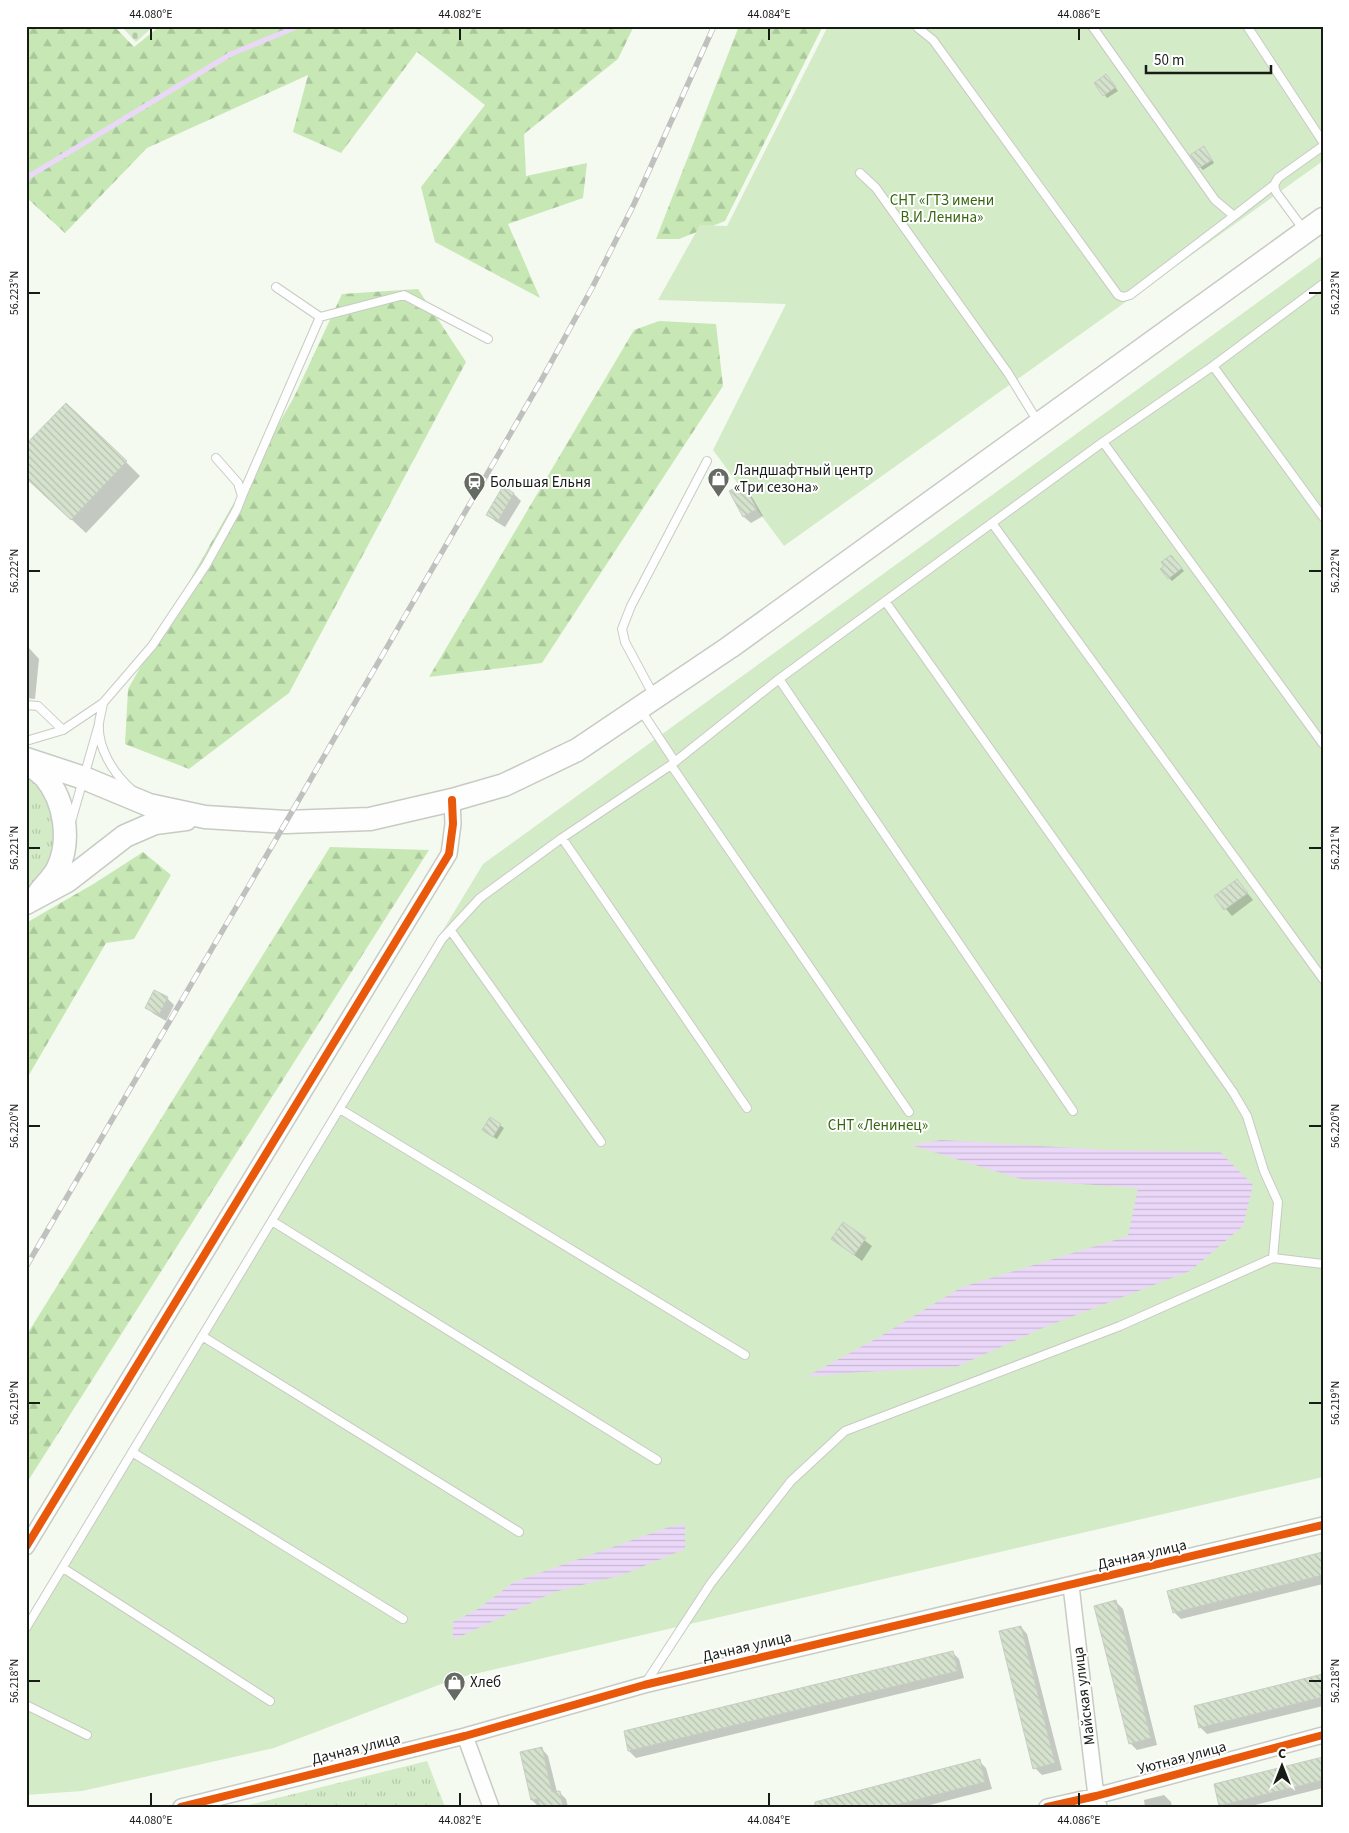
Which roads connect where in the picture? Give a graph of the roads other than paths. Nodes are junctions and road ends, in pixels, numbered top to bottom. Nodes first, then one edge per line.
1 (1092, 26) edge
2 (1247, 26) edge
3 (918, 28) dead end
4 (1323, 142) edge
5 (1323, 146) edge
6 (860, 173) dead end
7 (1274, 185) junction
8 (1234, 216) junction
9 (1314, 225) edge
10 (1323, 285) edge
11 (276, 288) dead end
12 (320, 317) junction
13 (488, 339) dead end
14 (1213, 366) junction
15 (1039, 424) junction
16 (1103, 442) junction
17 (216, 458) dead end
18 (707, 461) dead end
19 (242, 496) junction
20 (1323, 517) edge
21 (992, 523) junction
22 (885, 601) junction
23 (779, 679) junction
24 (103, 703) junction
25 (648, 703) junction
26 (26, 705) edge
27 (99, 724) junction
28 (64, 730) junction
29 (26, 741) edge
30 (1323, 744) edge
31 (26, 761) edge
32 (673, 763) junction
33 (84, 778) junction
34 (452, 800) junction
35 (149, 806) junction
36 (204, 817) junction
37 (562, 838) junction
38 (65, 846) junction
39 (30, 901) edge
40 (451, 931) junction
41 (1323, 979) edge
42 (747, 1108) dead end
43 (340, 1109) junction
44 (1073, 1111) dead end
45 (909, 1112) dead end
46 (601, 1142) dead end
47 (272, 1221) junction
48 (1273, 1258) junction
49 (1323, 1264) edge
50 (202, 1336) junction
51 (745, 1355) dead end
52 (132, 1452) junction
53 (657, 1460) dead end
54 (1323, 1526) edge
55 (519, 1532) dead end
56 (26, 1546) edge
57 (63, 1568) junction
58 (1071, 1586) junction
59 (403, 1619) dead end
60 (26, 1628) edge
61 (644, 1685) junction
62 (270, 1701) dead end
63 (26, 1705) edge
64 (87, 1735) dead end
65 (1323, 1735) edge
66 (465, 1736) junction
67 (1098, 1801) edge
68 (181, 1807) edge
69 (491, 1807) edge
70 (1047, 1807) edge

1 - 8 lane
2 - 4 lane
3 - 8 lane
5 - 7 lane
6 - 15 lane
7 - 8 lane
7 - 9 lane
9 - 15 main road
10 - 14 lane
11 - 12 lane
12 - 13 lane
12 - 19 lane
14 - 16 lane
14 - 20 lane
15 - 25 main road
16 - 21 lane
16 - 30 lane
17 - 19 lane
18 - 25 lane
19 - 24 lane
21 - 22 lane
21 - 41 lane
22 - 23 lane
22 - 48 lane
23 - 32 lane
23 - 44 lane
24 - 27 lane
24 - 28 lane
25 - 32 lane
25 - 34 main road
26 - 28 lane
27 - 33 lane
27 - 35 lane
28 - 29 lane
31 - 33 main road
31 - 38 main road
32 - 37 lane
32 - 45 lane
33 - 35 main road
33 - 38 lane
34 - 36 main road
34 - 56 street
35 - 36 main road
36 - 39 main road
37 - 40 lane
37 - 42 lane
38 - 39 main road
40 - 43 lane
40 - 46 lane
43 - 47 lane
43 - 51 lane
47 - 50 lane
47 - 53 lane
48 - 49 lane
48 - 61 lane
50 - 52 lane
50 - 55 lane
52 - 57 lane
52 - 59 lane
54 - 58 street, Дачная улица
57 - 60 lane
57 - 62 lane
58 - 61 street, Дачная улица
58 - 67 street, Майская улица
61 - 66 street, Дачная улица
63 - 64 lane
65 - 67 street, Уютная улица
66 - 68 street, Дачная улица
66 - 69 street
67 - 70 street, Уютная улица

